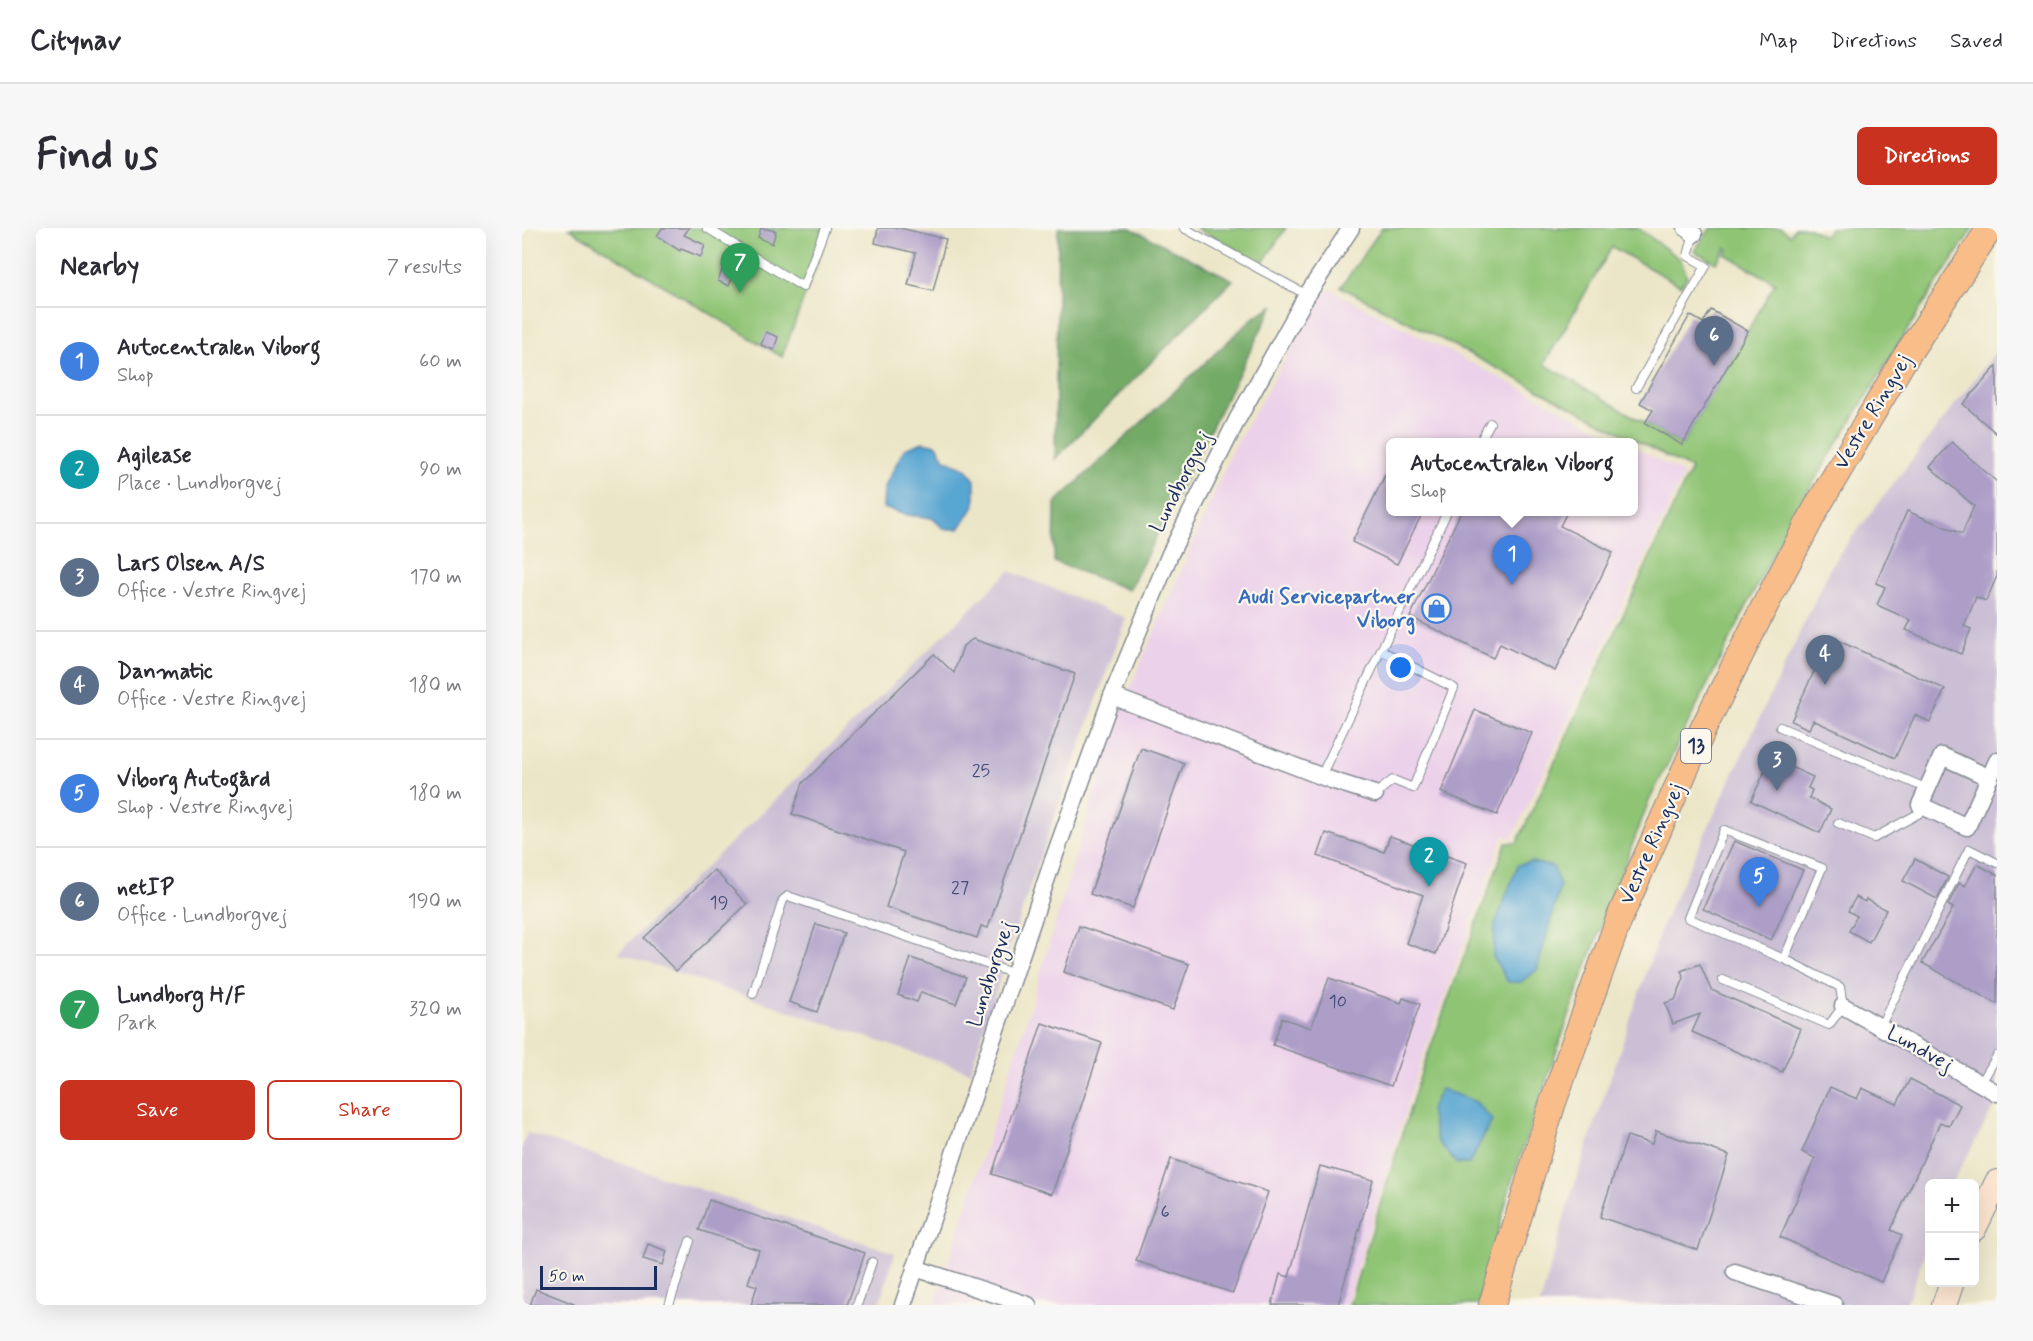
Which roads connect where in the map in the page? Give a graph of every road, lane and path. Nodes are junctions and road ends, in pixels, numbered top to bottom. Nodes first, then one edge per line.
1 (708, 228) edge
2 (825, 228) edge
3 (1351, 228) edge
4 (1990, 228) edge
5 (1190, 229) edge
6 (1693, 230) edge
7 (1307, 296) junction
8 (1636, 388) dead end
9 (1490, 423) dead end
10 (1482, 438) edge
11 (1445, 516) edge
12 (1382, 651) junction
13 (1112, 696) junction
14 (1780, 727) dead end
15 (1997, 761) edge
16 (1321, 776) junction
17 (1990, 778) junction
18 (1928, 789) junction
19 (1375, 794) joint
20 (1927, 808) junction
21 (1838, 823) dead end
22 (1997, 863) edge
23 (1784, 960) junction
24 (1015, 974) junction
25 (1723, 980) dead end
26 (753, 994) dead end
27 (1843, 1006) junction
28 (1881, 1027) junction
29 (1997, 1056) edge
30 (1981, 1083) junction
31 (1997, 1093) edge
32 (1997, 1182) edge
33 (1979, 1219) edge
34 (690, 1241) dead end
35 (872, 1262) dead end
36 (915, 1268) junction
37 (1735, 1272) dead end
38 (1950, 1287) edge
39 (669, 1305) edge
40 (857, 1305) edge
41 (903, 1305) edge
42 (1028, 1305) edge
43 (1492, 1305) edge
44 (1834, 1305) edge
45 (1944, 1305) edge

1 - 2 lane
3 - 7 street, Lundborgvej
4 - 43 main road, Vestre Ringvej / 13
5 - 7 lane
6 - 8 lane
7 - 13 street, Lundborgvej
9 - 10 lane
11 - 12 lane
12 - 16 lane
12 - 19 lane
13 - 16 street
13 - 24 street, Lundborgvej
14 - 18 lane
15 - 17 street
16 - 19 street
17 - 18 street
17 - 20 street
18 - 20 street
20 - 21 lane
22 - 28 lane
23 - 23 lane
23 - 27 lane
24 - 26 lane
24 - 36 street, Lundborgvej
25 - 27 lane
27 - 28 street, Lundvej
28 - 30 street, Lundvej
29 - 30 lane
30 - 31 street, Lundvej
32 - 33 street
34 - 39 lane
35 - 40 lane
36 - 41 street, Lundborgvej
36 - 42 street
37 - 44 street
38 - 45 street

